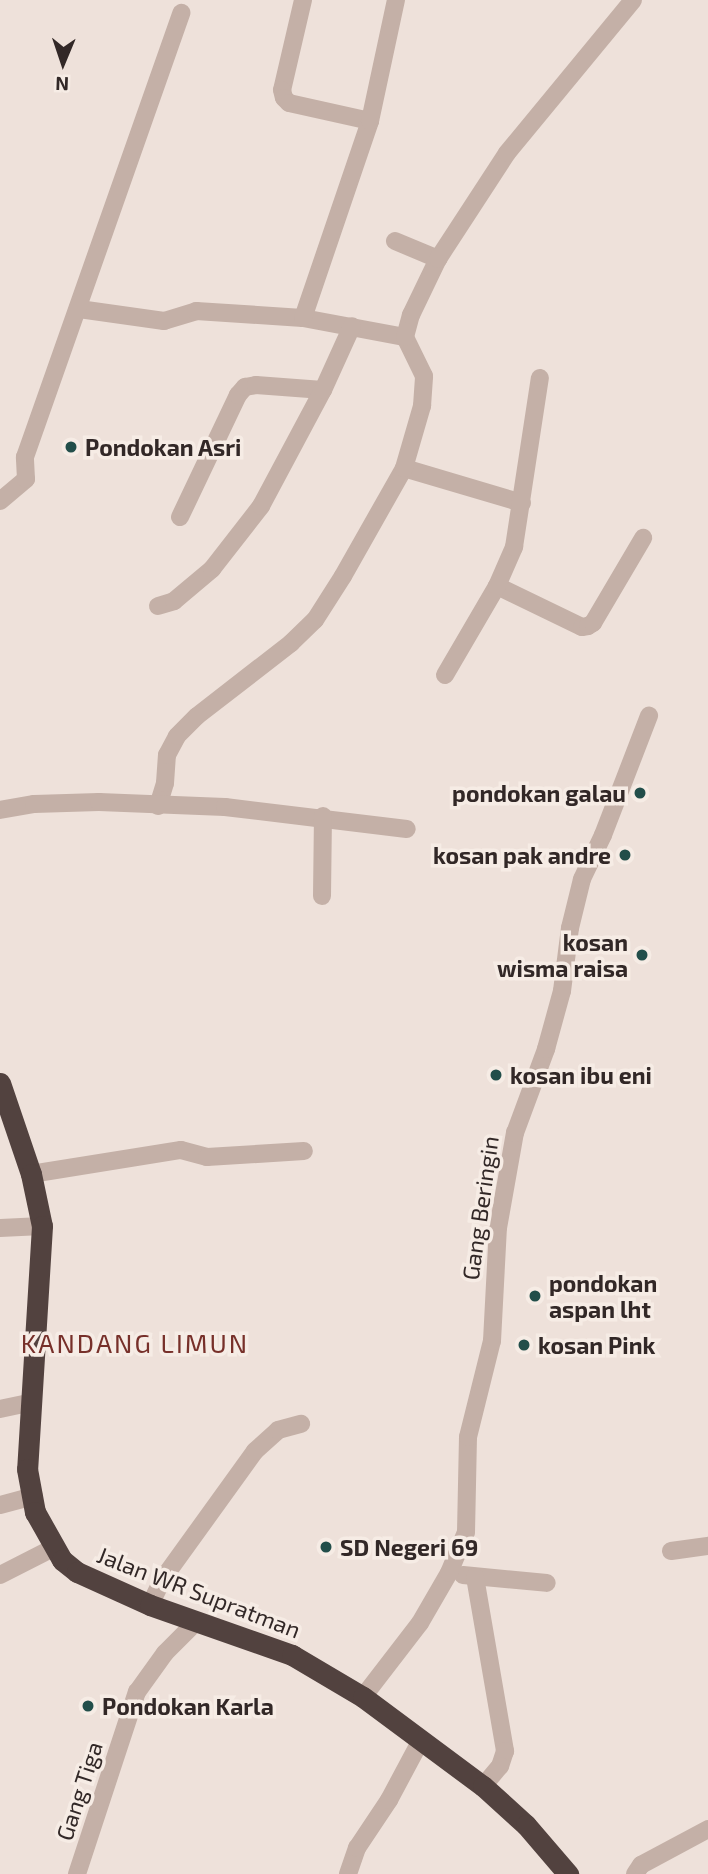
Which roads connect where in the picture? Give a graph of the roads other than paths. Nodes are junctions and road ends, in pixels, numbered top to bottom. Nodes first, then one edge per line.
1 (303, 0) edge
2 (396, 0) edge
3 (633, 0) edge
4 (181, 13) dead end
5 (370, 121) junction
6 (395, 241) dead end
7 (438, 258) junction
8 (79, 309) junction
9 (303, 318) junction
10 (352, 326) junction
11 (405, 337) junction
12 (540, 378) dead end
13 (323, 390) junction
14 (404, 468) junction
15 (0, 501) edge
16 (522, 503) junction
17 (180, 517) dead end
18 (643, 538) dead end
19 (497, 586) junction
20 (158, 606) dead end
21 (445, 675) dead end
22 (649, 716) dead end
23 (159, 806) junction
24 (0, 810) edge
25 (323, 817) junction
26 (407, 829) dead end
27 (322, 896) dead end
28 (0, 1083) edge
29 (304, 1151) dead end
30 (30, 1174) junction
31 (42, 1226) junction
32 (0, 1228) edge
33 (29, 1404) junction
34 (0, 1409) edge
35 (301, 1424) dead end
36 (34, 1496) junction
37 (0, 1505) edge
38 (708, 1546) edge
39 (53, 1548) junction
40 (671, 1550) dead end
41 (449, 1573) junction
42 (0, 1574) edge
43 (475, 1577) junction
44 (547, 1583) dead end
45 (150, 1605) junction
46 (197, 1621) junction
47 (363, 1697) junction
48 (421, 1740) junction
49 (483, 1786) junction
50 (708, 1829) edge
51 (77, 1874) edge
52 (348, 1874) edge
53 (568, 1874) edge
54 (635, 1874) edge

1 - 5 street
2 - 5 street
3 - 7 street
4 - 8 street
5 - 9 street
6 - 7 street
7 - 11 street
8 - 9 street
8 - 15 street
9 - 10 street
10 - 11 street
10 - 13 street
11 - 14 street
12 - 16 street
13 - 17 street
13 - 20 street
14 - 16 street
14 - 23 street
16 - 19 street
18 - 19 street
19 - 21 street
22 - 41 street, Gang Beringin
23 - 24 street
23 - 25 street
25 - 26 street
25 - 27 street
28 - 30 highway, Jalan WR Supratman
29 - 30 street
30 - 31 highway, Jalan WR Supratman
31 - 32 street
31 - 33 highway, Jalan WR Supratman
33 - 34 street
33 - 36 highway, Jalan WR Supratman
35 - 45 street
36 - 37 street
36 - 39 highway, Jalan WR Supratman
38 - 40 street
39 - 42 street
39 - 45 highway, Jalan WR Supratman
41 - 43 street
41 - 47 street, Gang Beringin
43 - 44 street
43 - 49 street
45 - 46 highway, Jalan WR Supratman
46 - 47 highway, Jalan WR Supratman
46 - 51 street, Gang Tiga
47 - 48 highway, Jalan WR Supratman
48 - 49 highway, Jalan WR Supratman
48 - 52 street
49 - 53 highway, Jalan WR Supratman
50 - 54 street

